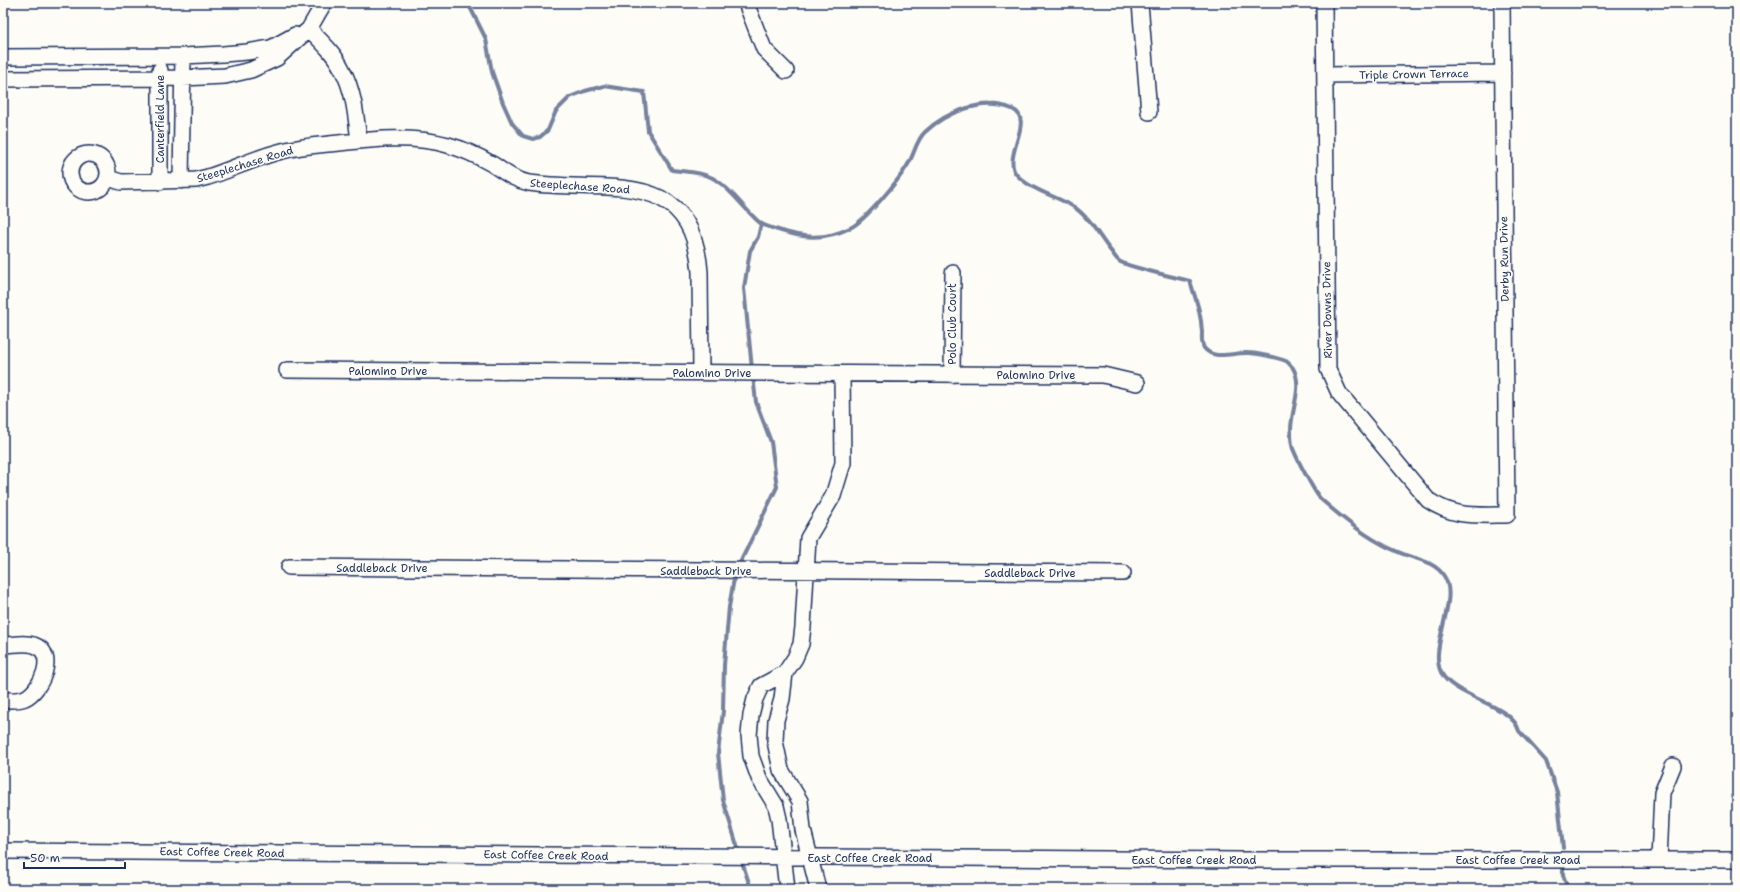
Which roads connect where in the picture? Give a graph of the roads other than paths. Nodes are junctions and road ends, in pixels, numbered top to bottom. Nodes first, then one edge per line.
1 (324, 3) edge
2 (746, 3) edge
3 (1140, 3) edge
4 (1324, 3) edge
5 (1502, 3) edge
6 (309, 29) junction
7 (182, 56) junction
8 (3, 57) edge
9 (160, 57) junction
10 (786, 71) dead end
11 (1502, 73) junction
12 (1325, 75) junction
13 (160, 78) junction
14 (182, 78) junction
15 (3, 79) edge
16 (1149, 112) dead end
17 (359, 141) junction
18 (108, 178) dead end
19 (181, 181) junction
20 (160, 182) junction
21 (953, 273) dead end
22 (287, 370) dead end
23 (700, 373) junction
24 (842, 374) junction
25 (952, 375) junction
26 (1137, 383) dead end
27 (1507, 515) joint
28 (289, 567) dead end
29 (806, 572) junction
30 (1123, 573) dead end
31 (3, 645) edge
32 (785, 673) junction
33 (3, 700) edge
34 (1673, 766) dead end
35 (3, 850) edge
36 (784, 857) junction
37 (812, 858) junction
38 (1660, 860) junction
39 (1737, 860) edge
40 (787, 889) edge
41 (818, 889) edge

1 - 6 street
2 - 10 street
3 - 16 street
4 - 12 street, River Downs Drive
5 - 11 street, Derby Run Drive
6 - 7 street
6 - 14 street
6 - 17 street
7 - 9 street
7 - 14 street, Canterfield Lane
8 - 9 street
9 - 13 street, Canterfield Lane
11 - 12 street, Triple Crown Terrace
11 - 27 street, Derby Run Drive
12 - 27 street, River Downs Drive
13 - 14 street
13 - 15 street
13 - 20 street, Canterfield Lane
14 - 19 street, Canterfield Lane
17 - 19 street, Steeplechase Road
17 - 23 street, Steeplechase Road
18 - 20 street, Steeplechase Road
19 - 20 street, Steeplechase Road
21 - 25 street, Polo Club Court
22 - 23 street, Palomino Drive
23 - 24 street, Palomino Drive
24 - 25 street, Palomino Drive
24 - 29 street
25 - 26 street, Palomino Drive
28 - 29 street, Saddleback Drive
29 - 30 street, Saddleback Drive
29 - 32 street
31 - 33 street
32 - 36 street
32 - 37 street
34 - 38 street
35 - 36 street, East Coffee Creek Road
36 - 37 street, East Coffee Creek Road
36 - 40 street
37 - 38 street, East Coffee Creek Road
37 - 41 street
38 - 39 street, East Coffee Creek Road

